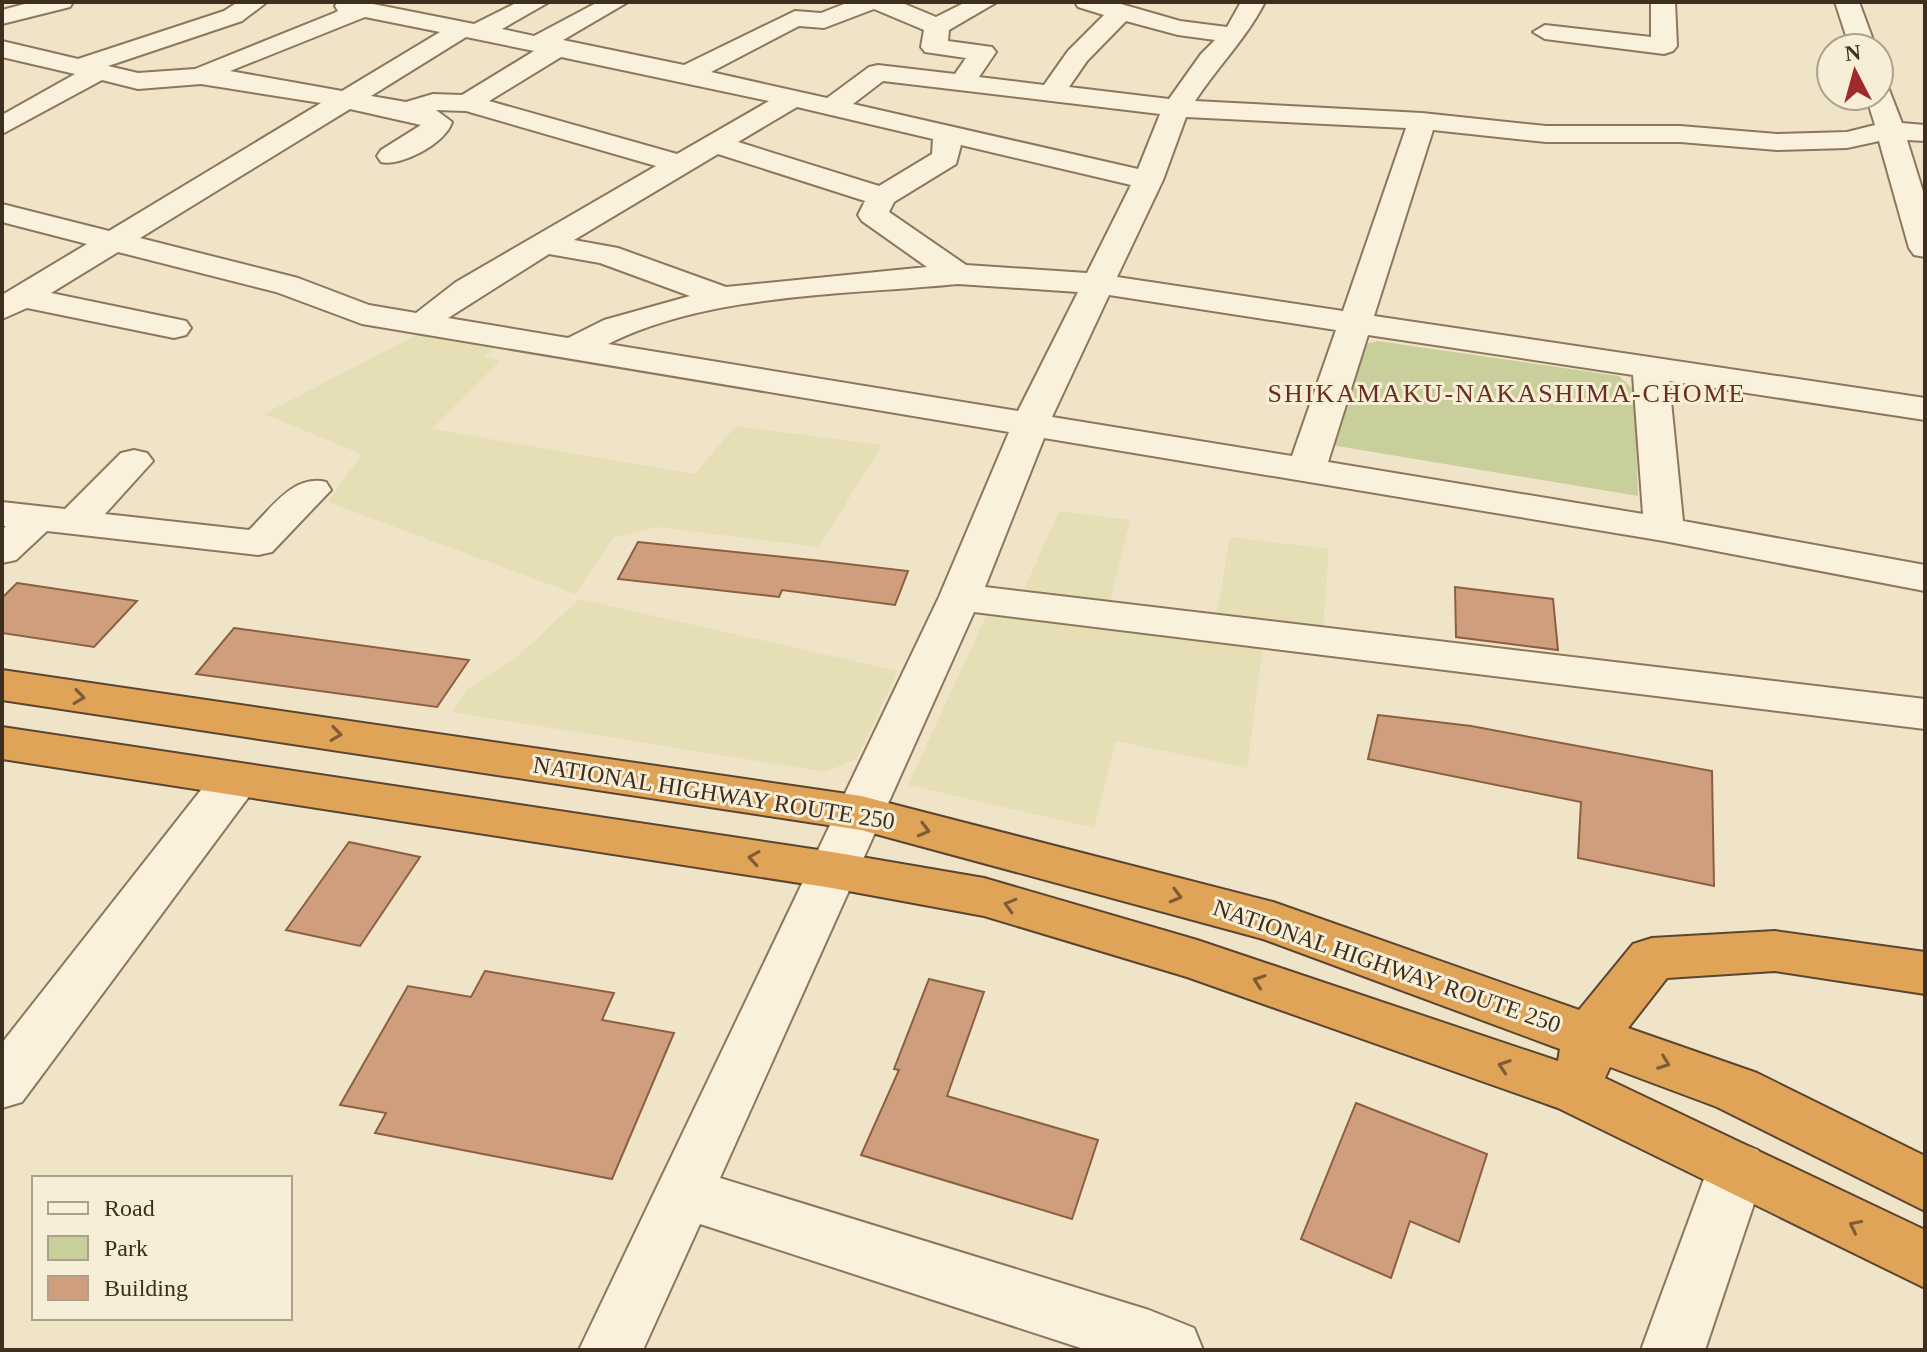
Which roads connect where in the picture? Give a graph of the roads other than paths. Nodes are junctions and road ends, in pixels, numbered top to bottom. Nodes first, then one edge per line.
1 (61, 2) edge
2 (255, 2) edge
3 (537, 2) edge
4 (616, 2) edge
5 (870, 2) edge
6 (879, 2) edge
7 (985, 2) edge
8 (1087, 2) edge
9 (1253, 2) edge
10 (1663, 2) edge
11 (1847, 2) edge
12 (354, 5) edge
13 (1119, 14) junction
14 (2, 17) edge
15 (937, 26) junction
16 (472, 30) junction
17 (1857, 32) edge
18 (1235, 35) junction
19 (549, 45) junction
20 (2, 49) edge
21 (1527, 53) dead end
22 (91, 69) junction
23 (687, 74) junction
24 (201, 76) junction
25 (962, 83) junction
26 (1005, 89) junction
27 (1052, 93) junction
28 (347, 99) junction
29 (790, 100) junction
30 (467, 103) junction
31 (1176, 108) junction
32 (829, 109) junction
33 (408, 111) junction
34 (1886, 112) edge
35 (1422, 121) junction
36 (2, 126) edge
37 (1892, 130) junction
38 (1925, 133) edge
39 (957, 137) junction
40 (717, 145) junction
41 (391, 156) dead end
42 (684, 165) junction
43 (1148, 180) junction
44 (882, 197) junction
45 (2, 213) edge
46 (1921, 214) edge
47 (116, 241) junction
48 (543, 244) junction
49 (1925, 248) edge
50 (958, 274) junction
51 (1099, 284) junction
52 (723, 297) junction
53 (12, 303) edge
54 (1354, 323) junction
55 (427, 325) junction
56 (174, 328) dead end
57 (572, 349) junction
58 (1650, 367) junction
59 (1925, 409) edge
60 (1031, 423) junction
61 (134, 461) dead end
62 (1307, 469) junction
63 (312, 490) dead end
64 (37, 519) edge
65 (1664, 529) junction
66 (2, 551) edge
67 (1925, 578) edge
68 (960, 597) junction
69 (2, 685) edge
70 (1925, 714) edge
71 (2, 743) edge
72 (236, 779) junction
73 (861, 813) junction
74 (832, 870) junction
75 (1925, 973) edge
76 (1591, 1035) junction
77 (4, 1079) edge
78 (1578, 1091) junction
79 (1737, 1168) junction
80 (1925, 1185) edge
81 (682, 1192) junction
82 (1925, 1260) edge
83 (611, 1350) edge
84 (1171, 1350) edge
85 (1673, 1350) edge

1 - 14 street
2 - 22 street
3 - 16 street
4 - 19 street
5 - 23 street
6 - 15 street
7 - 15 street
8 - 13 street
9 - 18 street
10 - 21 street
11 - 17 street
12 - 16 street
12 - 24 street
13 - 18 street
13 - 27 street
15 - 25 street
16 - 19 street
16 - 28 street
18 - 31 street
19 - 23 street
19 - 30 street
20 - 22 street
22 - 24 street
22 - 36 street
23 - 29 street
24 - 28 street
25 - 26 street
25 - 32 street
26 - 27 street
26 - 39 street
27 - 31 street
28 - 33 street
28 - 47 street
29 - 32 street
29 - 40 street
30 - 33 street
30 - 42 street
31 - 35 street
31 - 43 street
32 - 39 street
33 - 41 street
34 - 37 street
35 - 37 street
35 - 54 street
37 - 38 street
37 - 46 street
39 - 43 street
39 - 44 street
40 - 42 street
40 - 44 street
42 - 48 street
43 - 51 street
44 - 50 street
45 - 47 street
46 - 49 street
47 - 53 street
47 - 55 street
48 - 52 street
48 - 55 street
50 - 51 street
50 - 52 street
51 - 54 street
51 - 60 street
52 - 57 street
53 - 56 street
54 - 58 street
54 - 62 street
55 - 57 street
57 - 60 street
58 - 59 street
58 - 65 street
60 - 62 street
60 - 68 street
61 - 64 street
62 - 65 street
63 - 64 street
64 - 66 street
65 - 67 street
68 - 70 street
68 - 73 street
69 -> 73 highway, NATIONAL HIGHWAY ROUTE 250
71 - 72 highway
74 -> 72 highway
72 - 77 street
73 - 74 street
73 -> 76 highway, NATIONAL HIGHWAY ROUTE 250
78 -> 74 highway
74 - 81 street
75 - 76 highway
76 - 78 highway
76 -> 80 highway, NATIONAL HIGHWAY ROUTE 250
78 - 79 highway
82 -> 79 highway
79 - 85 street
81 - 83 street
81 - 84 street

